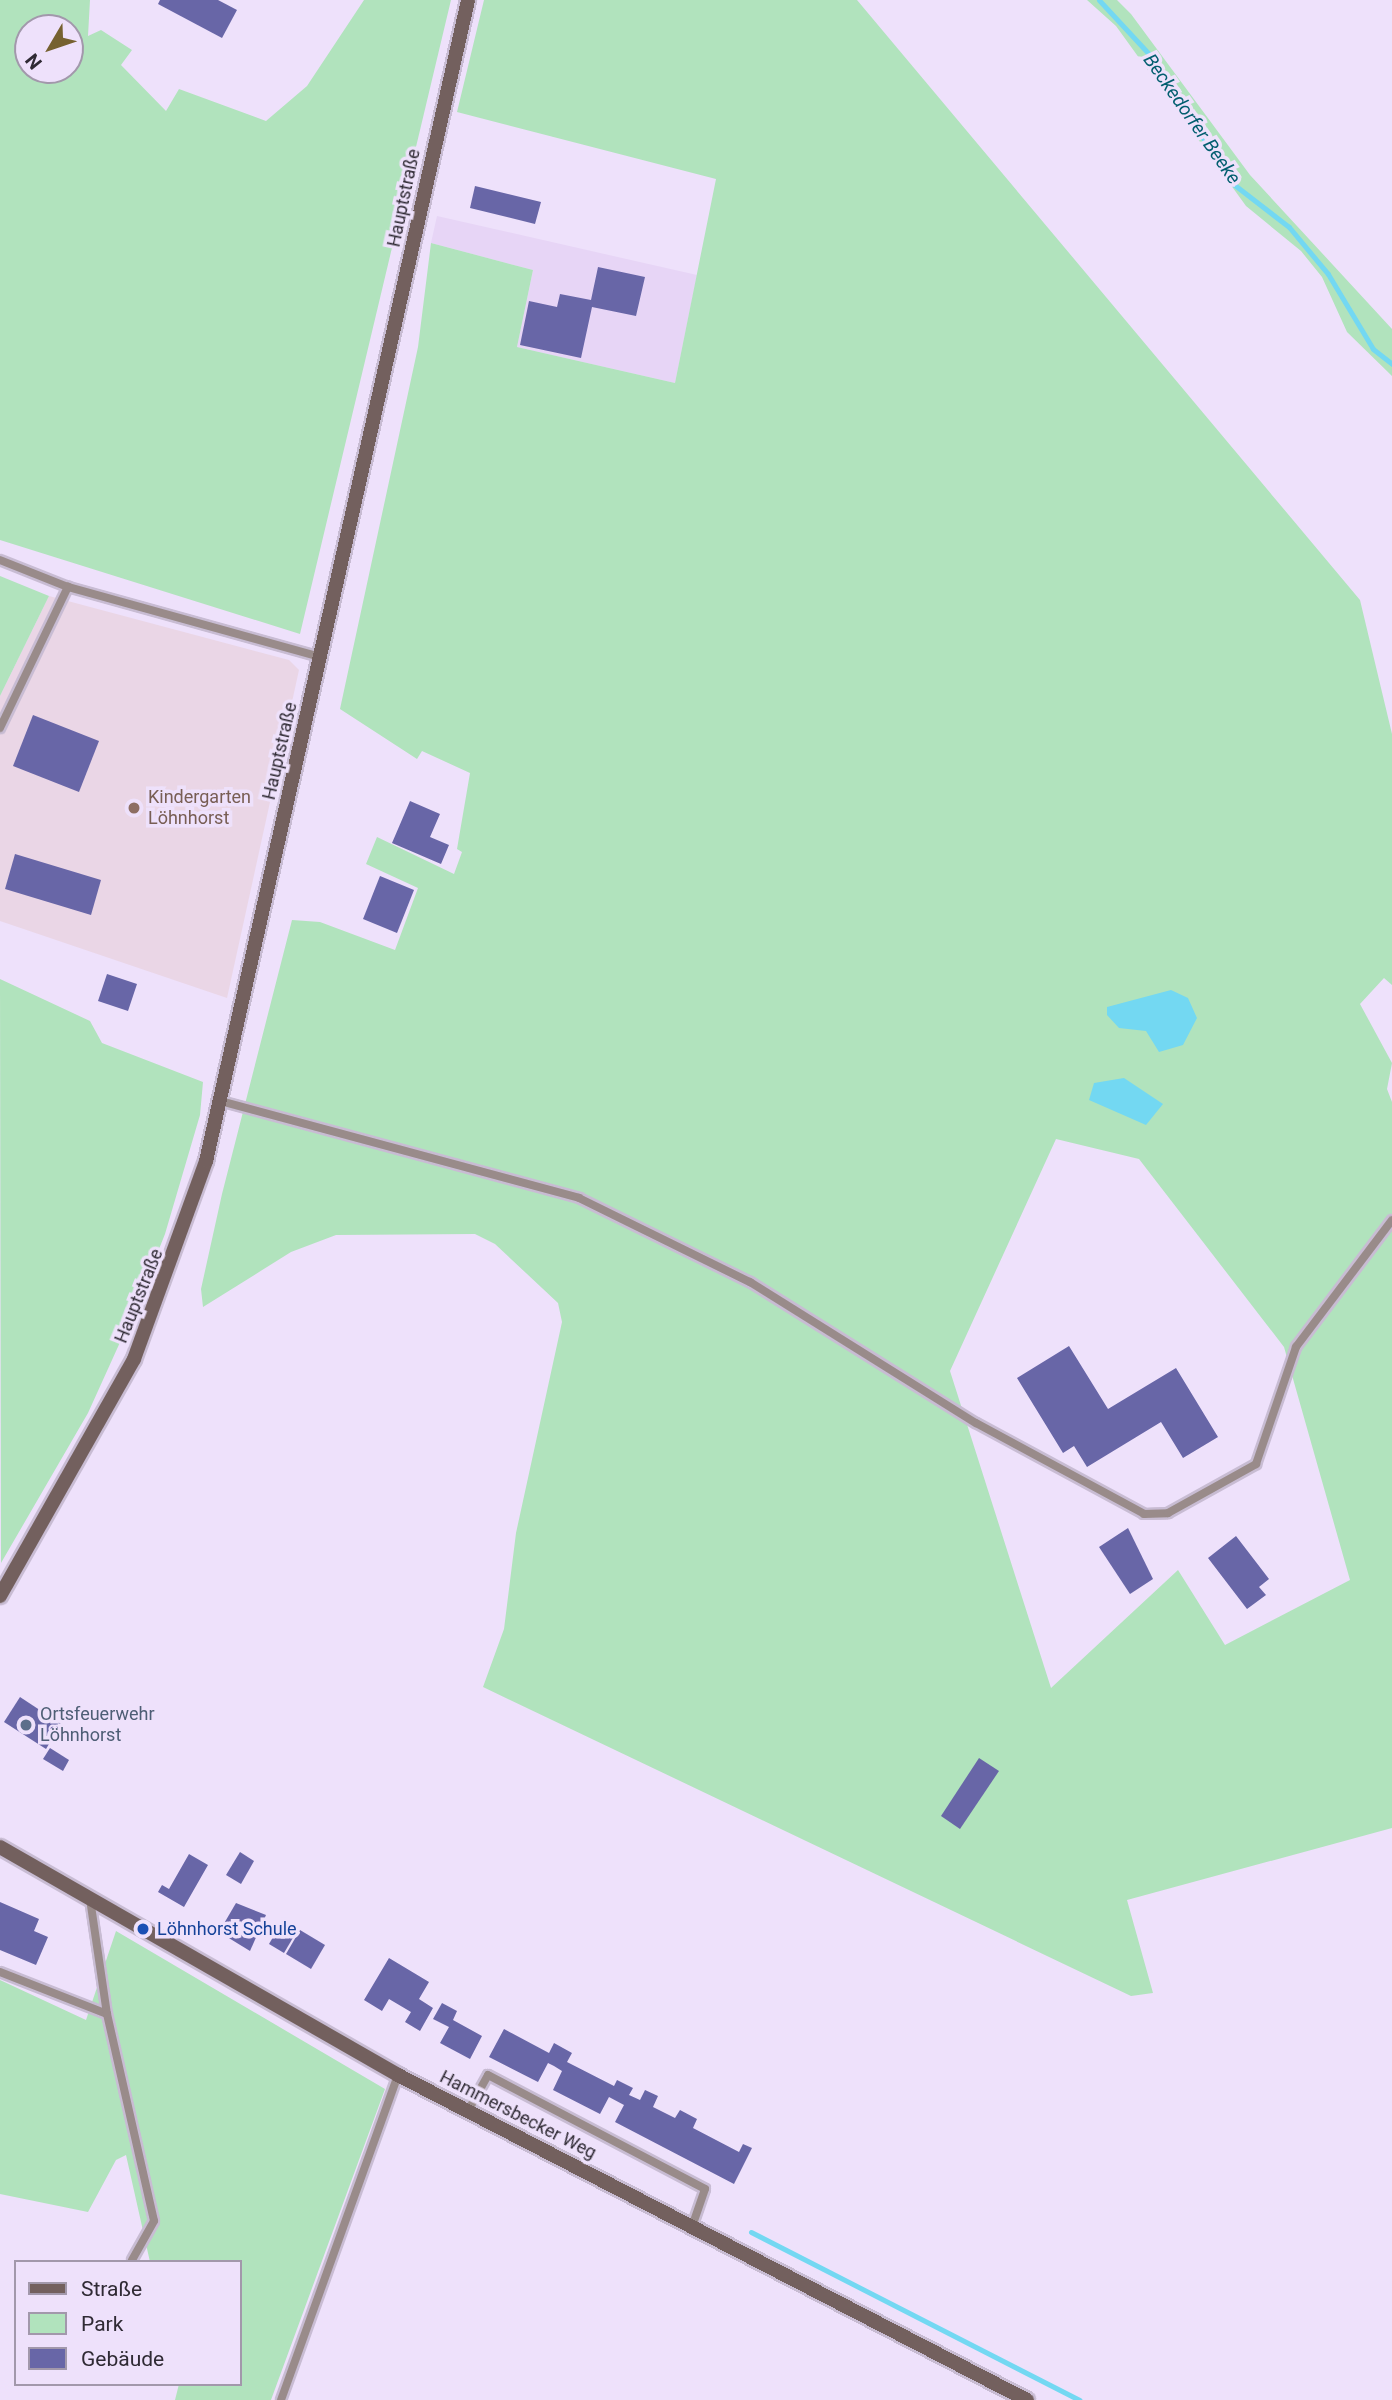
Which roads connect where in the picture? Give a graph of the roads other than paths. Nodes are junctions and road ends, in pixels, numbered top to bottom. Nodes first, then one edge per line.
1 (468, 0) edge
2 (0, 559) edge
3 (68, 587) junction
4 (321, 657) junction
5 (0, 728) edge
6 (220, 1101) junction
7 (1392, 1220) edge
8 (0, 1596) edge
9 (0, 1847) edge
10 (90, 1899) junction
11 (0, 1972) edge
12 (107, 2014) junction
13 (398, 2075) junction
14 (468, 2111) junction
15 (692, 2226) junction
16 (132, 2260) dead end
17 (281, 2400) edge
18 (1027, 2400) edge

1 - 4 street, Hauptstraße
2 - 3 lane
3 - 4 lane
3 - 5 lane
4 - 6 street, Hauptstraße
6 - 7 lane
6 - 8 street, Hauptstraße
9 - 10 street, Hammersbecker Weg
10 - 12 lane
10 - 13 street, Hammersbecker Weg
11 - 12 lane
12 - 16 lane
13 - 14 street, Hammersbecker Weg
13 - 17 lane
14 - 15 street, Hammersbecker Weg
14 - 15 lane
15 - 18 street, Hammersbecker Weg

